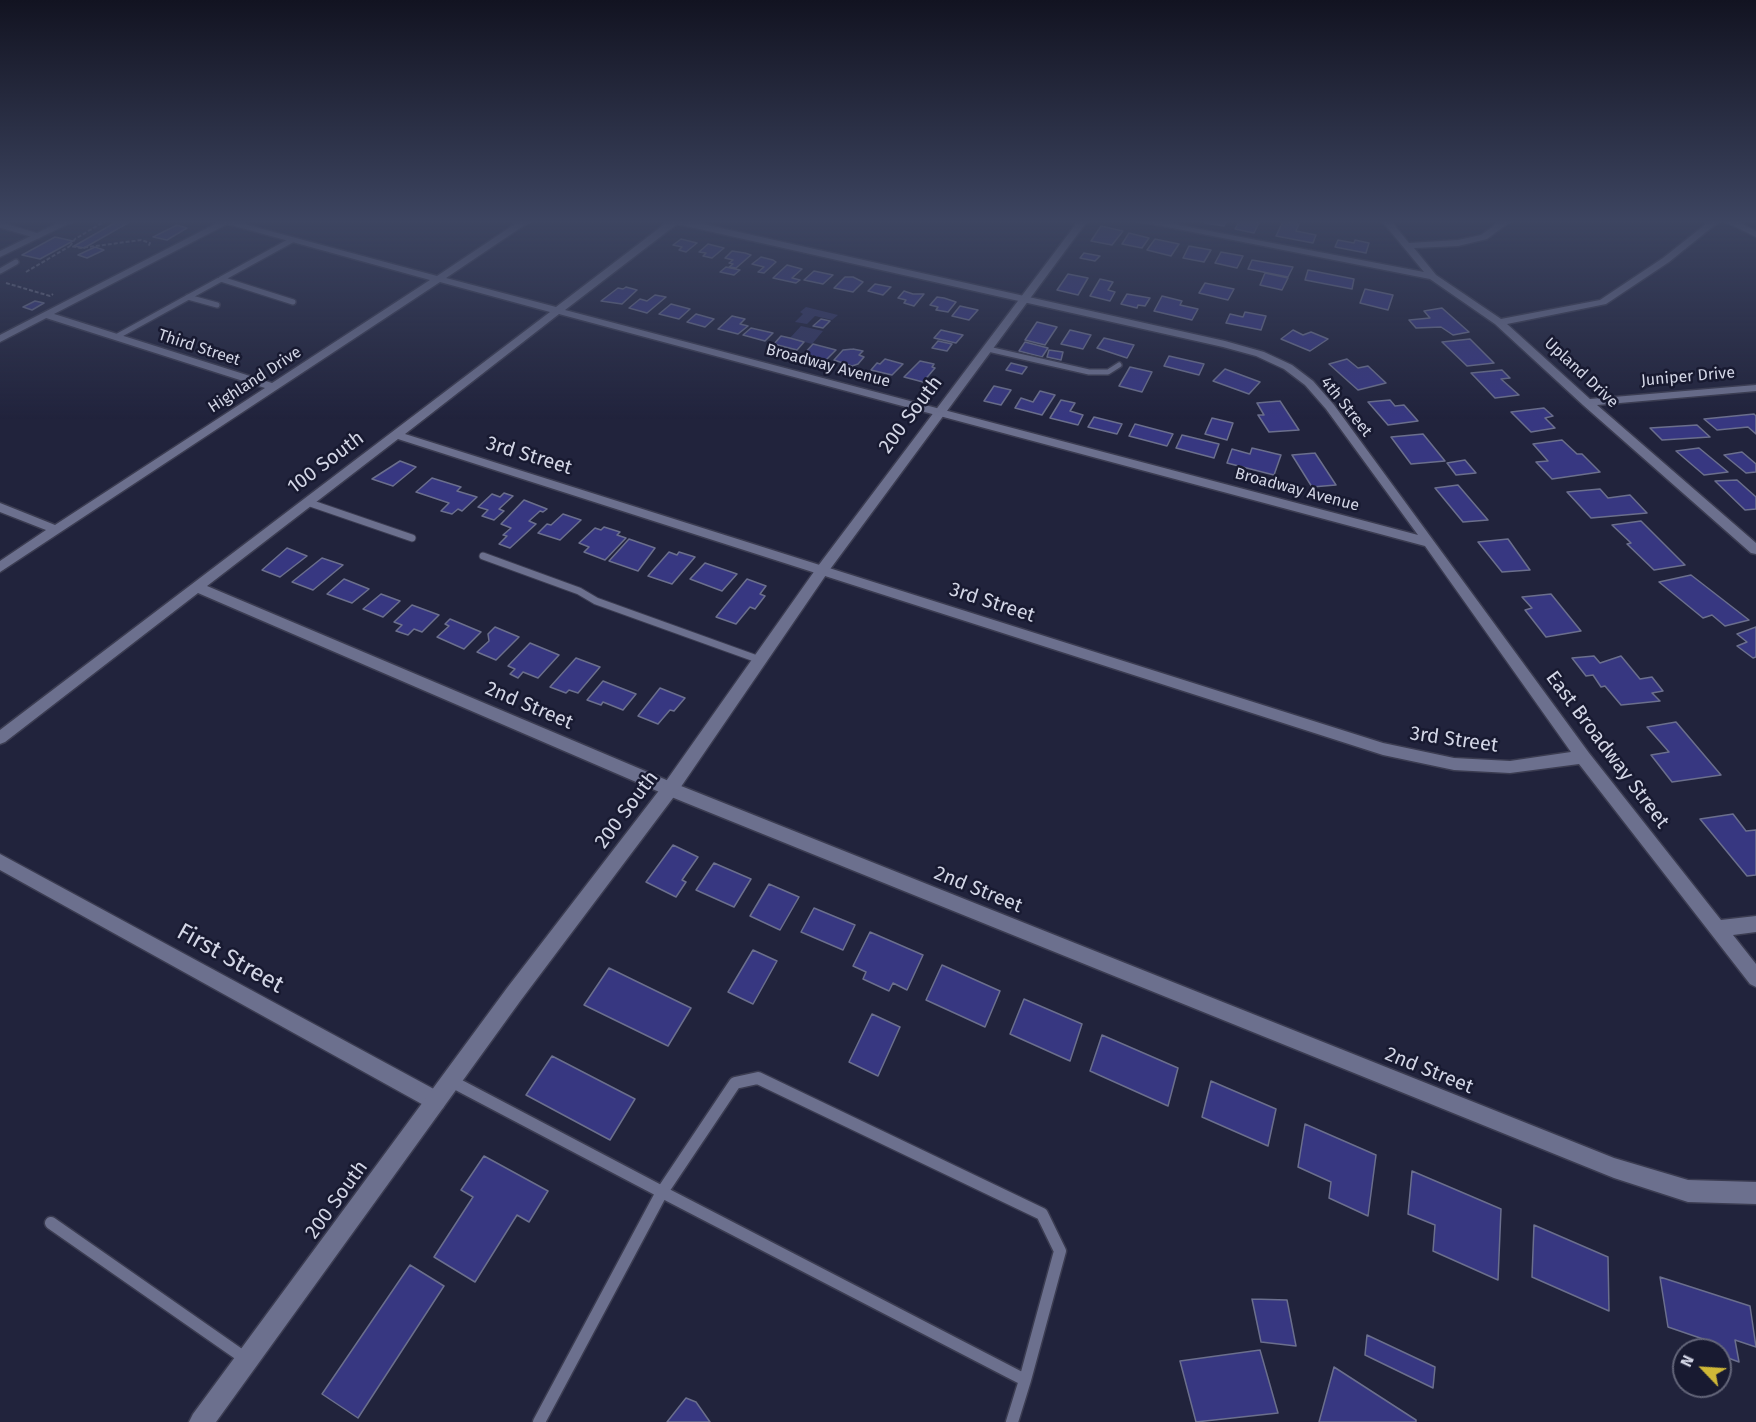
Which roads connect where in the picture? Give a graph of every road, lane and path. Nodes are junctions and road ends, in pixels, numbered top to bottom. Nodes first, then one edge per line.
1 (17, 286) edge
2 (101, 286) edge
3 (208, 286) edge
4 (244, 286) edge
5 (428, 286) edge
6 (466, 286) edge
7 (590, 286) edge
8 (966, 286) edge
9 (1036, 286) edge
10 (1447, 286) edge
11 (1626, 286) edge
12 (60, 290) dead end
13 (188, 297) junction
14 (1026, 300) junction
15 (293, 302) dead end
16 (217, 305) dead end
17 (558, 311) junction
18 (47, 315) junction
19 (1499, 322) junction
20 (116, 337) junction
21 (0, 339) edge
22 (988, 349) junction
23 (1119, 365) dead end
24 (274, 387) junction
25 (1756, 387) edge
26 (1587, 403) junction
27 (939, 412) junction
28 (396, 435) junction
29 (307, 502) junction
30 (0, 507) edge
31 (57, 530) junction
32 (412, 538) dead end
33 (1430, 543) junction
34 (1756, 550) edge
35 (483, 556) dead end
36 (0, 567) edge
37 (823, 568) junction
38 (196, 587) junction
39 (760, 660) junction
40 (0, 738) edge
41 (1583, 758) junction
42 (670, 789) junction
43 (0, 861) edge
44 (1756, 924) edge
45 (1718, 928) junction
46 (1756, 978) edge
47 (451, 1080) junction
48 (436, 1101) junction
49 (662, 1192) junction
50 (1756, 1193) edge
51 (51, 1223) dead end
52 (246, 1359) junction
53 (1025, 1380) junction
54 (201, 1422) edge
55 (539, 1422) edge
56 (1012, 1422) edge

1 - 12 path
2 - 18 street
3 - 13 lane
4 - 15 lane
5 - 24 street, Highland Drive
6 - 17 street, Broadway Avenue
7 - 17 street, 100 South
8 - 14 street, 4th Street
9 - 14 street, 200 South
10 - 19 street, Upland Drive
11 - 19 street
13 - 16 lane
13 - 20 lane
14 - 22 street, 200 South
14 - 33 street, 4th Street
17 - 27 street, Broadway Avenue
17 - 28 street, 100 South
18 - 20 street, Third Street
18 - 21 street
19 - 26 street, Upland Drive
20 - 24 street, Third Street
22 - 23 lane
22 - 27 street, 200 South
24 - 31 street, Highland Drive
25 - 26 street, Juniper Drive
26 - 34 street, Upland Drive
27 - 33 street, Broadway Avenue
27 - 37 street, 200 South
28 - 29 street, 100 South
28 - 37 street, 3rd Street
29 - 32 lane
29 - 38 street, 100 South
30 - 31 street
31 - 36 street, Highland Drive
33 - 41 street, East Broadway Street
35 - 39 lane
37 - 39 street, 200 South
37 - 41 street, 3rd Street
38 - 40 street, 100 South
38 - 42 street, 2nd Street
39 - 42 street, 200 South
41 - 45 street, East Broadway Street
42 - 47 street, 200 South
42 - 50 street, 2nd Street
43 - 48 street, First Street
44 - 45 street
45 - 46 street, East Broadway Street
47 - 48 street, 200 South
47 - 49 lane
48 - 52 street, 200 South
49 - 53 lane
49 - 53 lane
49 - 55 lane
51 - 52 lane
52 - 54 street, 200 South
53 - 56 lane

